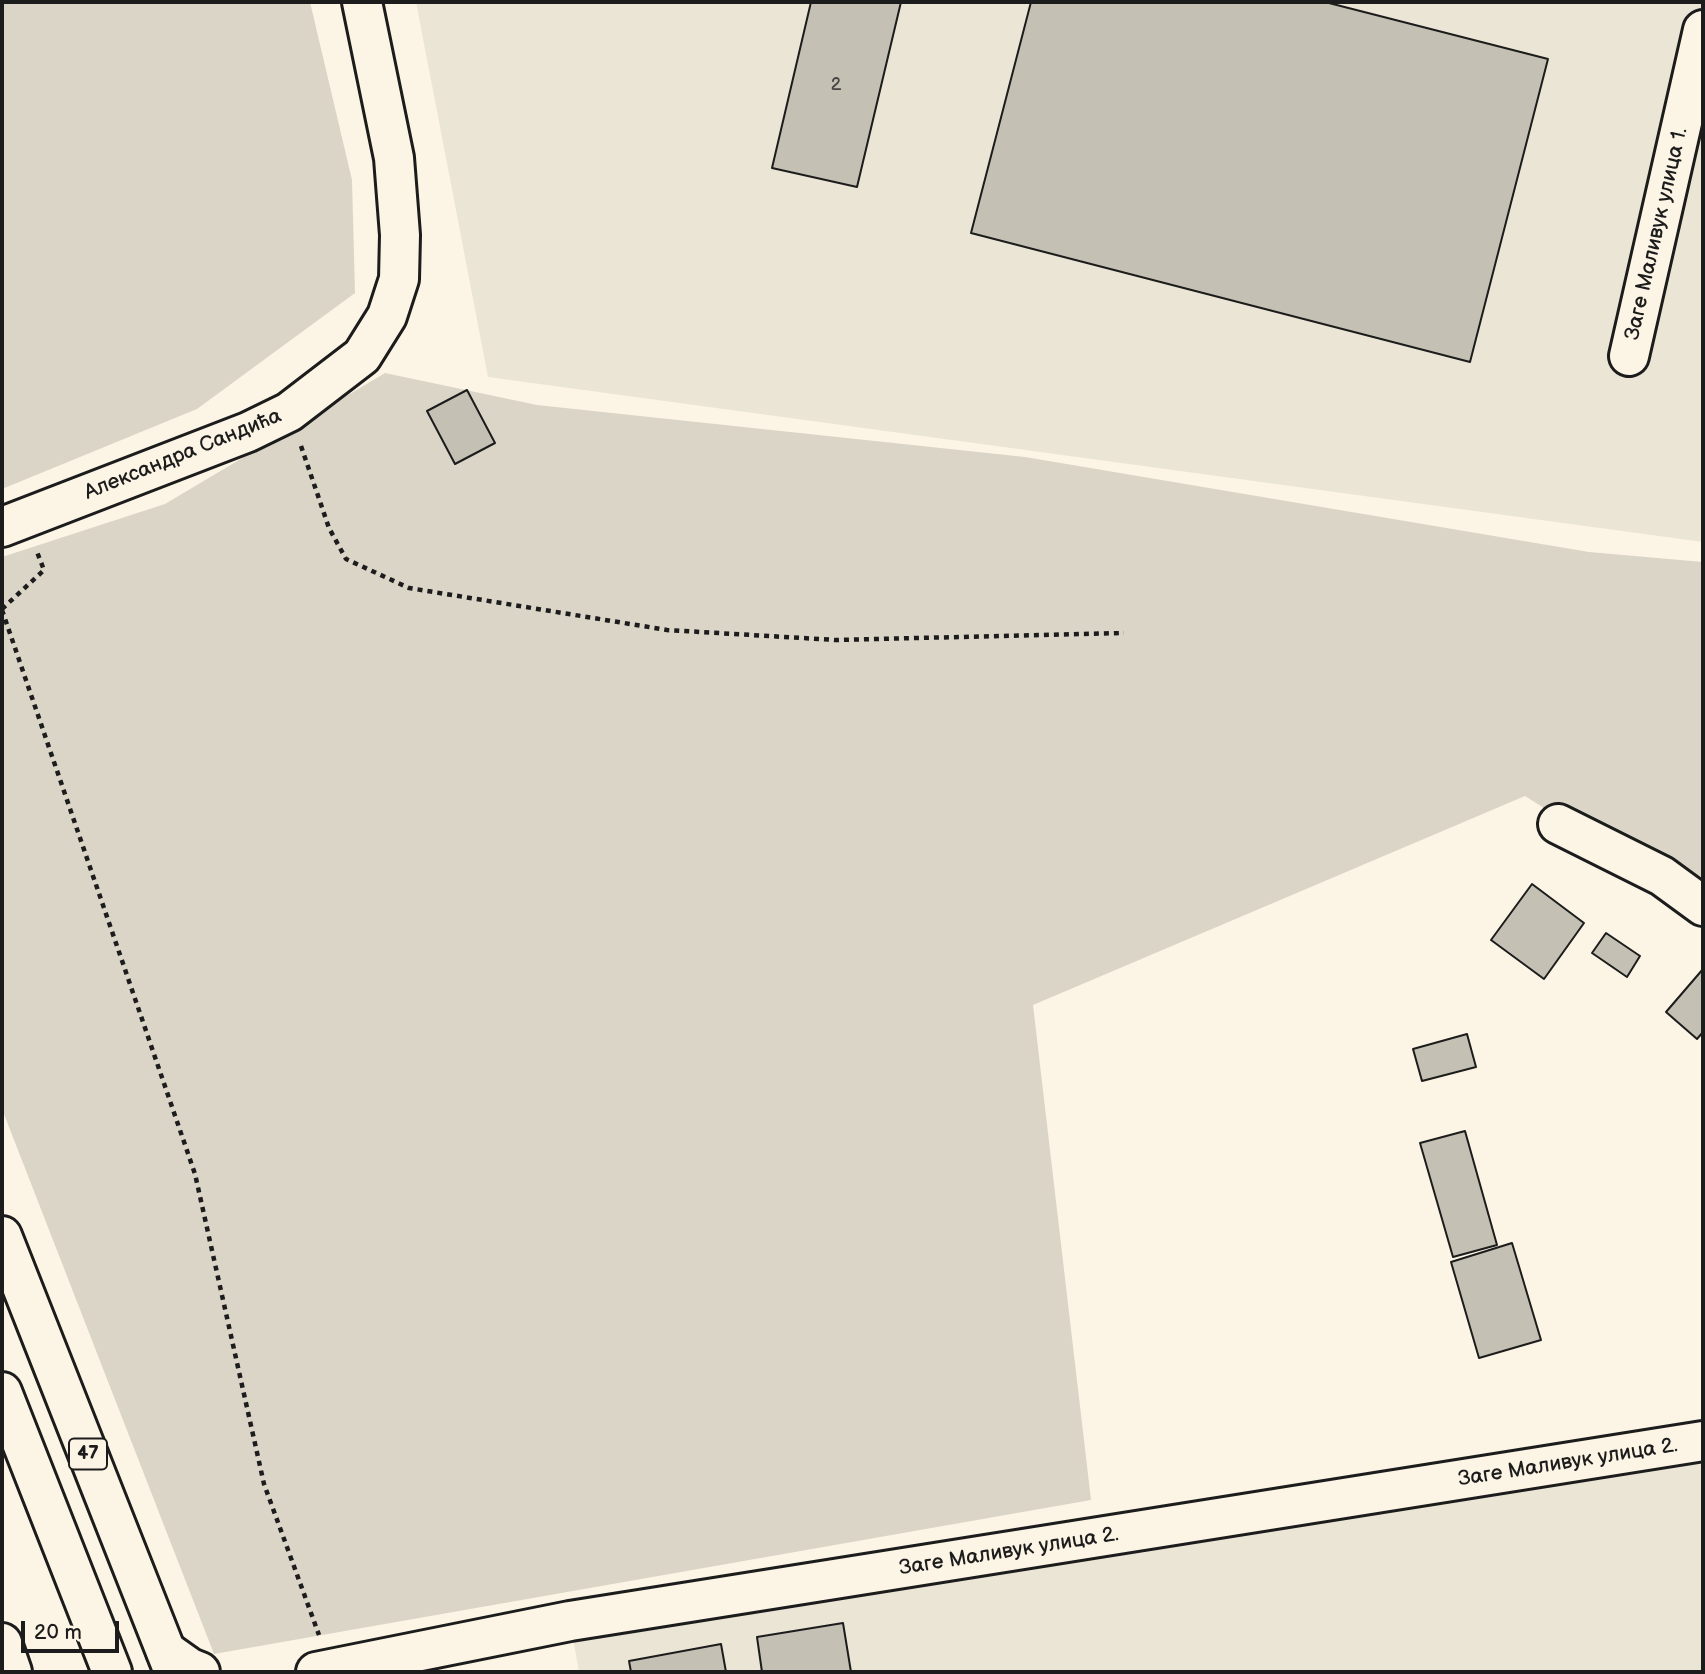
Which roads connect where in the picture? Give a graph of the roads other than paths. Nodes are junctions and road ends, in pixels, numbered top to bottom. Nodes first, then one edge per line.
1 (362, 2) edge
2 (1700, 2) edge
3 (1703, 12) edge
4 (1703, 30) edge
5 (1629, 356) dead end
6 (13, 522) edge
7 (1558, 824) dead end
8 (1703, 906) edge
9 (2, 1236) edge
10 (2, 1392) edge
11 (1703, 1441) edge
12 (2, 1643) edge
13 (170, 1662) edge
14 (323, 1671) edge
15 (12, 1672) edge
16 (112, 1672) edge
17 (200, 1672) edge

1 - 6 street, Александра Сандића
2 - 3 street
4 - 5 street, Заге Маливук улица 1.
7 - 8 street
9 - 13 street, 47
10 - 16 street
11 - 14 street, Заге Маливук улица 2.
12 - 15 street
13 - 17 street

